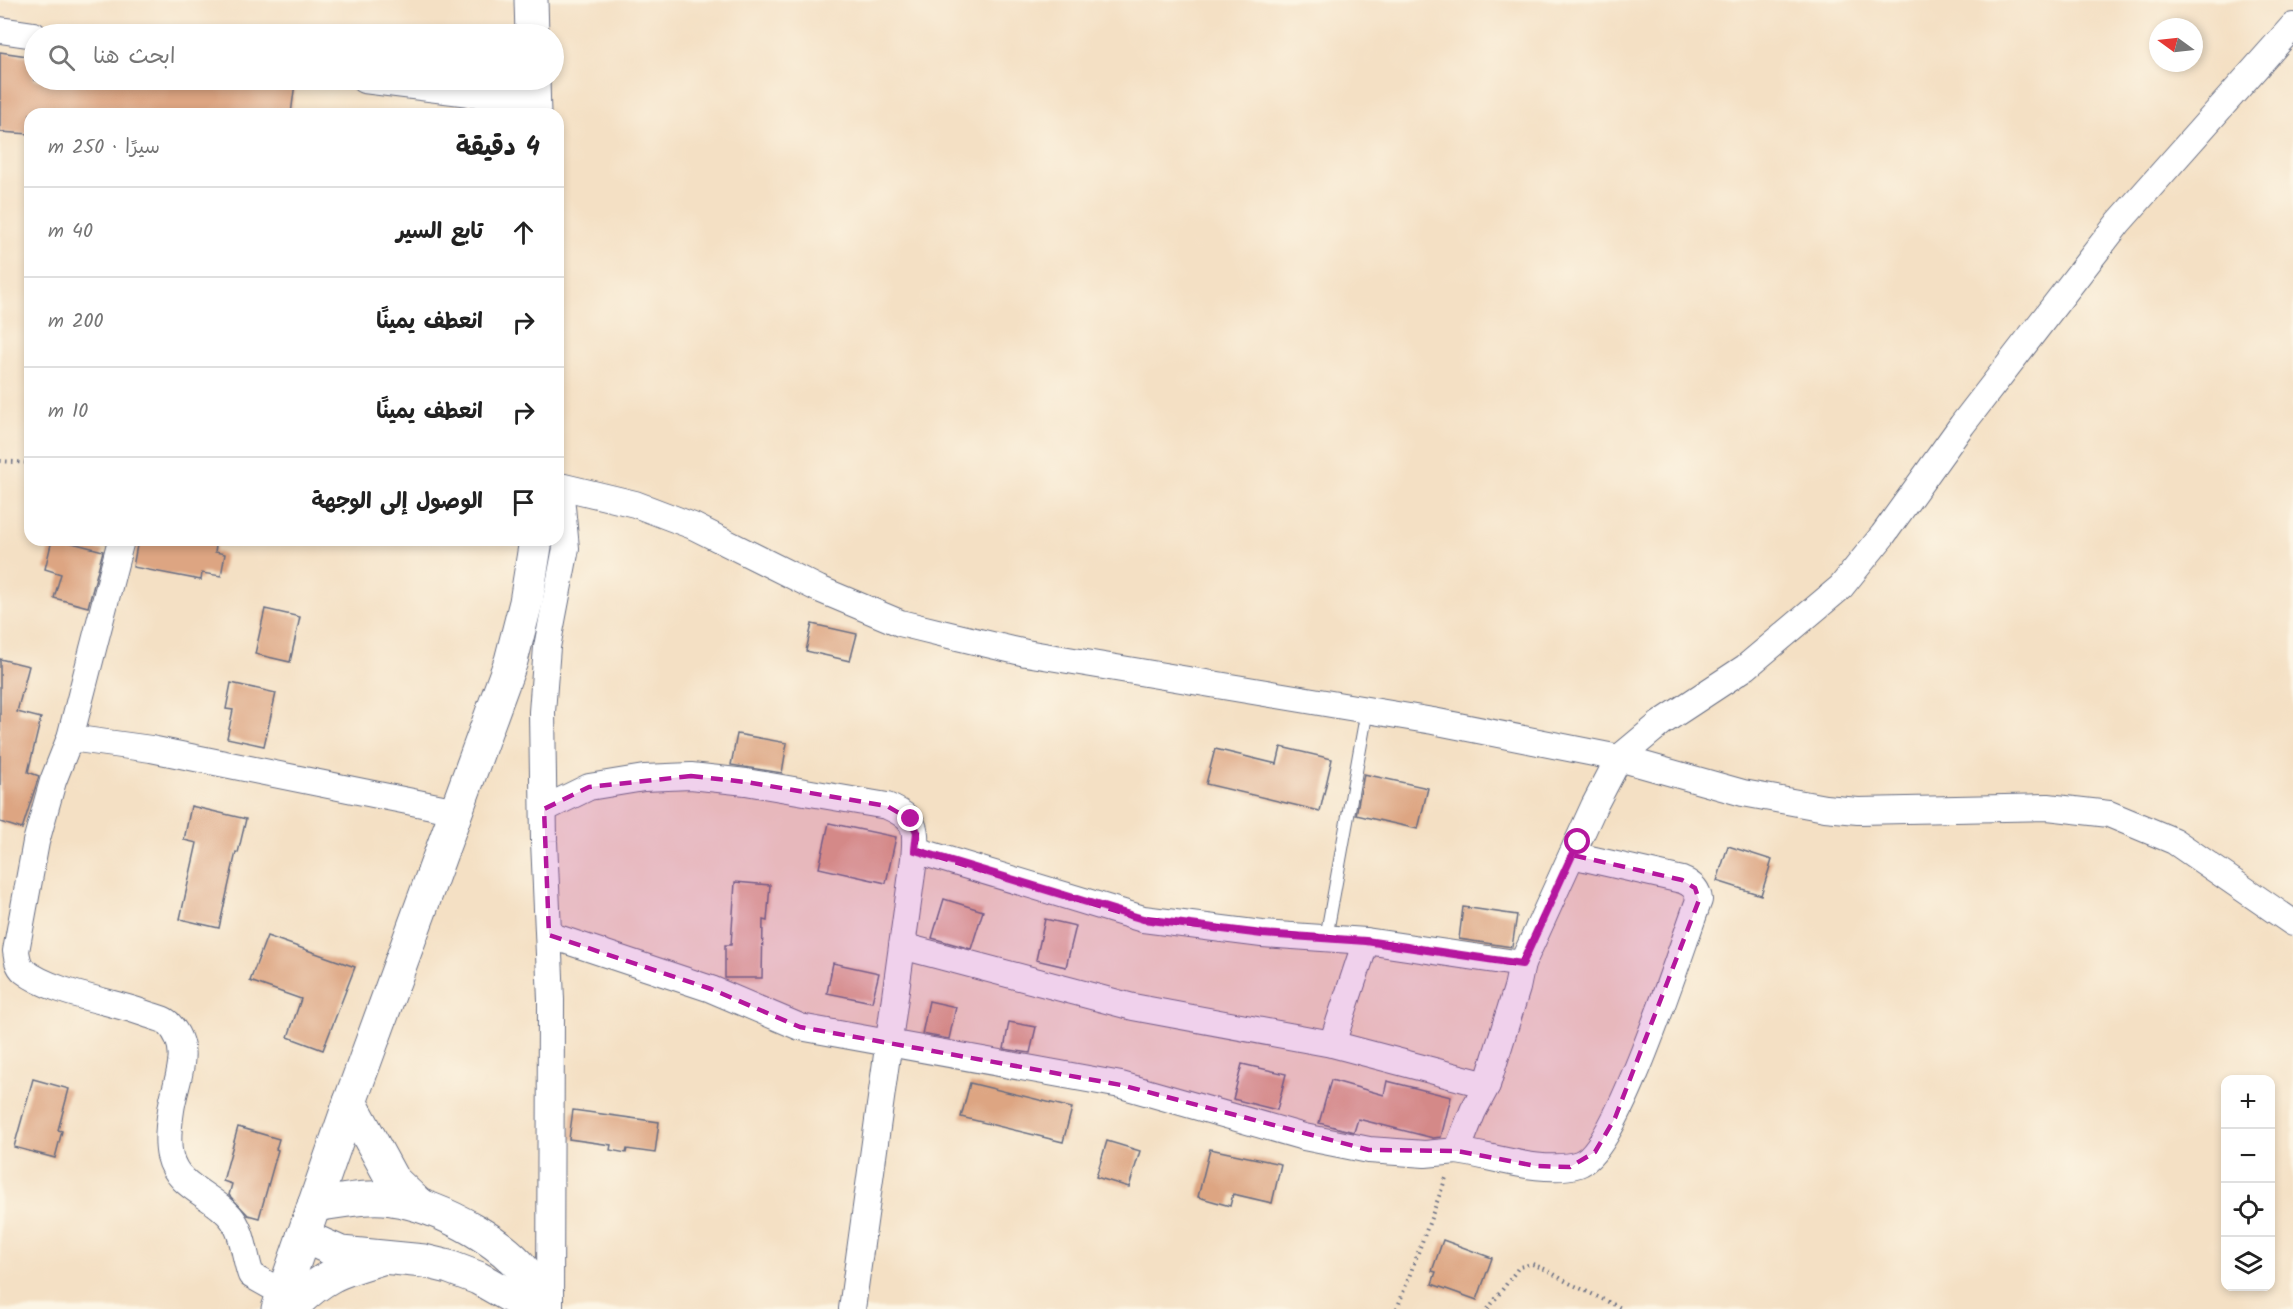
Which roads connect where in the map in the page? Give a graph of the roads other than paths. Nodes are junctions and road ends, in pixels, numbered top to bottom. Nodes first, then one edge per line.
1 (531, 0) edge
2 (532, 24) edge
3 (2293, 26) edge
4 (0, 30) edge
5 (24, 34) edge
6 (458, 90) edge
7 (533, 98) edge
8 (564, 487) edge
9 (564, 530) edge
10 (119, 546) edge
11 (535, 546) edge
12 (1367, 710) junction
13 (70, 738) junction
14 (1619, 758) junction
15 (544, 809) junction
16 (457, 811) junction
17 (915, 850) junction
18 (1572, 855) junction
19 (2293, 923) edge
20 (549, 935) junction
21 (1326, 938) junction
22 (1366, 941) junction
23 (902, 946) junction
24 (1522, 964) junction
25 (890, 1043) junction
26 (1332, 1044) junction
27 (1487, 1085) junction
28 (350, 1102) junction
29 (1456, 1151) junction
30 (417, 1204) junction
31 (314, 1205) junction
32 (303, 1236) junction
33 (382, 1258) junction
34 (284, 1304) edge
35 (532, 1309) edge
36 (538, 1309) edge
37 (550, 1309) edge
38 (852, 1309) edge

1 - 2 main road
3 - 14 street
4 - 5 street
6 - 7 street
8 - 12 street
9 - 15 street
10 - 13 street
11 - 16 main road
12 - 14 street
12 - 21 lane
13 - 16 street
13 - 34 street
14 - 18 street
14 - 19 street
15 - 17 street
15 - 20 street
16 - 28 main road
17 - 21 street
17 - 23 street
18 - 24 street
18 - 29 street
20 - 25 street
20 - 37 street
21 - 22 street
22 - 24 street
22 - 26 street
23 - 25 street
23 - 26 street
24 - 27 street
25 - 29 street
25 - 38 street
26 - 27 street
27 - 29 street
28 - 30 main road
28 - 31 main road
30 - 31 main road
30 - 36 main road
31 - 32 main road
32 - 33 main road
32 - 34 main road
33 - 34 main road
33 - 35 main road

